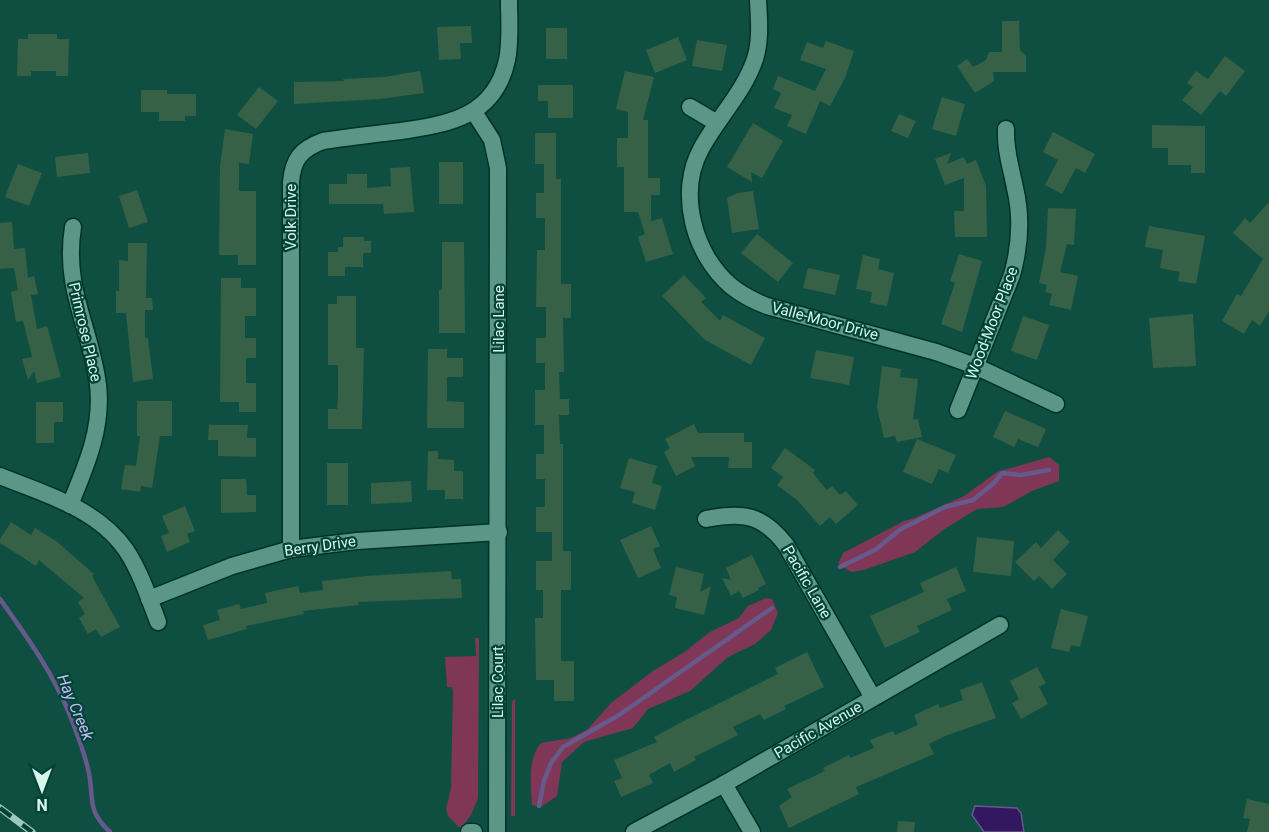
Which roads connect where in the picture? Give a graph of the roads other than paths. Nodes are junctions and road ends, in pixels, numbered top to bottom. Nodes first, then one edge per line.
1 (509, 0) edge
2 (758, 0) edge
3 (690, 107) dead end
4 (474, 112) junction
5 (717, 123) junction
6 (1006, 129) dead end
7 (73, 228) dead end
8 (975, 366) junction
9 (1056, 404) dead end
10 (958, 410) dead end
11 (0, 476) edge
12 (70, 505) junction
13 (706, 519) dead end
14 (499, 532) junction
15 (291, 549) junction
16 (149, 599) junction
17 (158, 622) dead end
18 (1000, 625) dead end
19 (873, 698) junction
20 (724, 784) junction
21 (469, 832) edge
22 (474, 832) edge
23 (497, 832) edge
24 (634, 832) edge
25 (752, 832) edge

1 - 4 street, Volk Drive
2 - 5 street, Valle-Moor Drive
3 - 5 street
4 - 14 street, Lilac Lane
4 - 15 street, Volk Drive
5 - 8 street, Valle-Moor Drive
6 - 8 street, Wood-Moor Place
7 - 12 street, Primrose Place
8 - 9 street, Valle-Moor Drive
8 - 10 street, Wood-Moor Place
11 - 12 street
12 - 16 street
13 - 19 street, Pacific Lane
14 - 15 street, Berry Drive
14 - 23 street, Lilac Court
15 - 16 street, Berry Drive
16 - 17 street
18 - 19 street, Pacific Avenue
19 - 20 street, Pacific Avenue
20 - 24 street, Pacific Avenue
20 - 25 street
21 - 22 street

